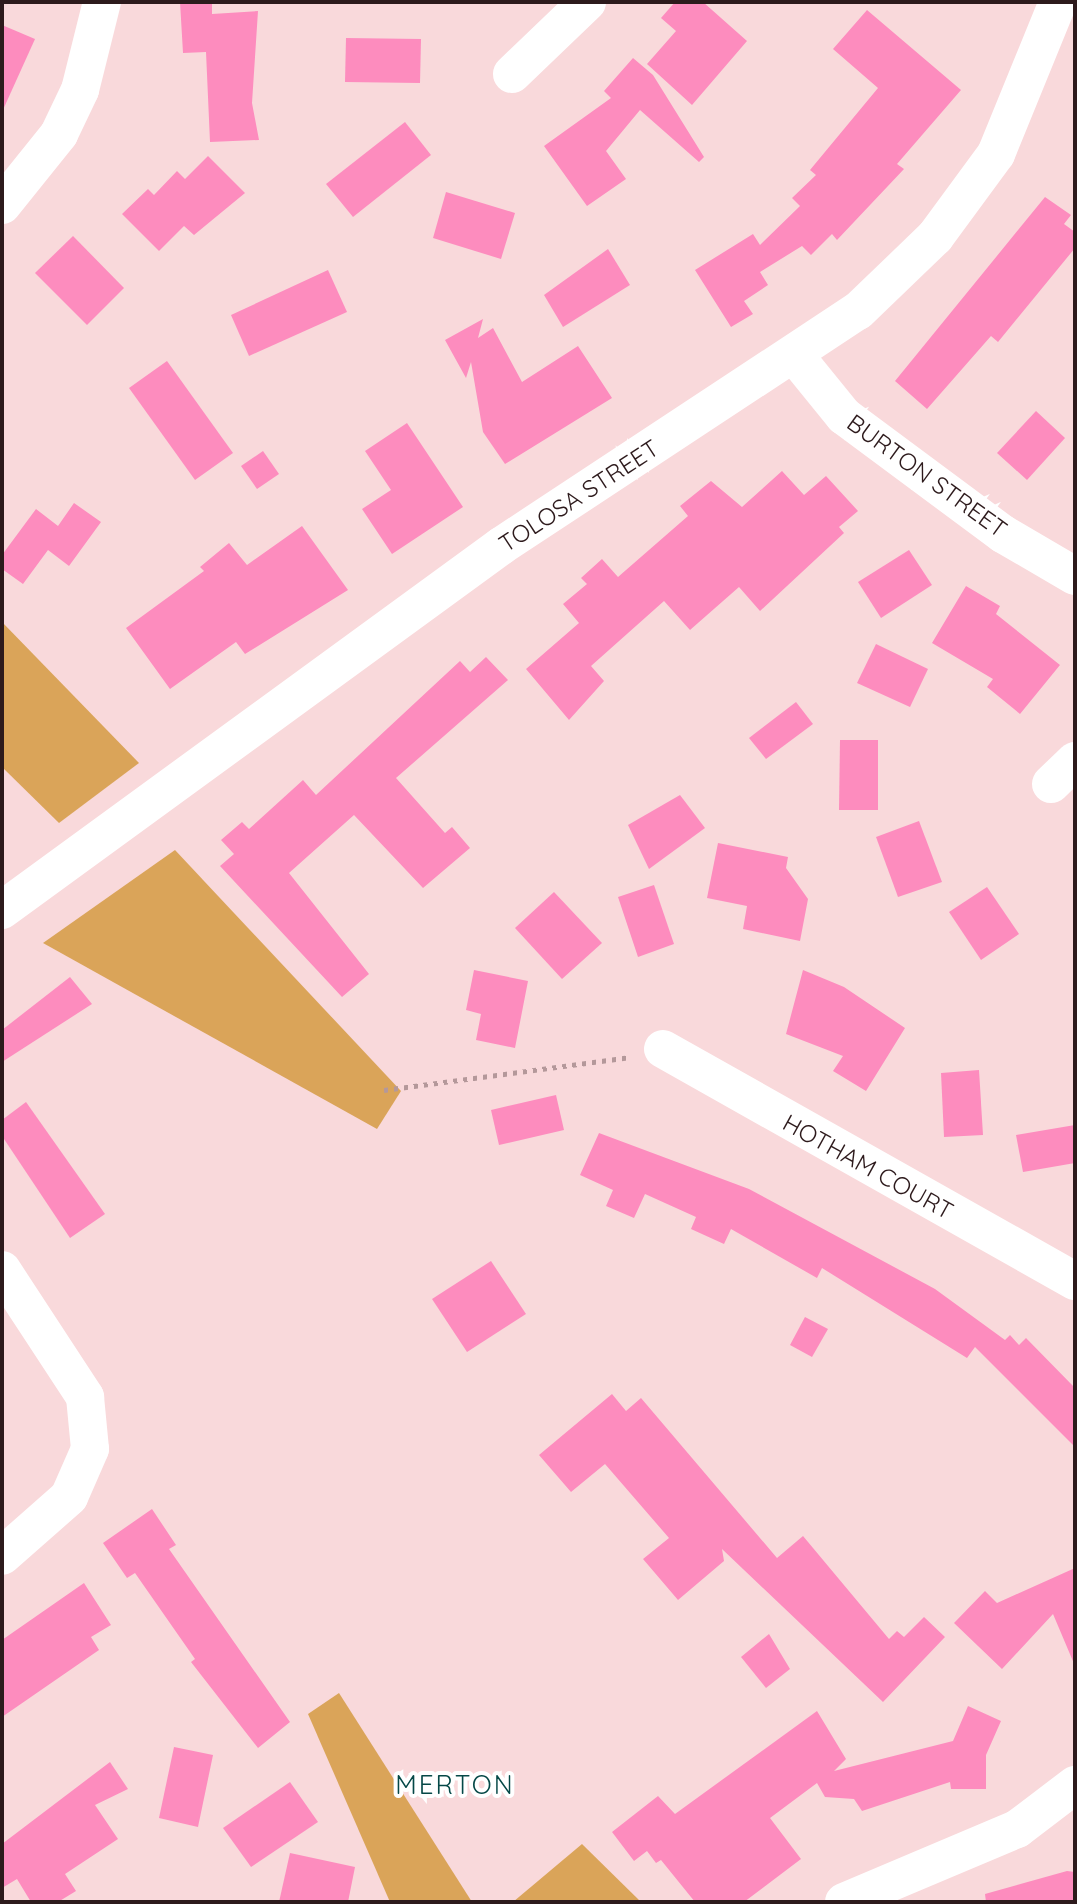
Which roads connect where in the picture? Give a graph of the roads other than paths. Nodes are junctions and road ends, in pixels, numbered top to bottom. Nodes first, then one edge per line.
1 (102, 2) edge
2 (587, 2) edge
3 (1058, 2) edge
4 (512, 74) dead end
5 (2, 205) edge
6 (796, 357) junction
7 (1075, 576) edge
8 (2, 910) edge
9 (663, 1049) road end
10 (2, 1270) edge
11 (1075, 1281) edge
12 (2, 1556) edge
13 (1075, 1785) edge
14 (844, 1902) edge

1 - 5 street
2 - 4 street
3 - 6 street, TOLOSA STREET
6 - 7 street, BURTON STREET
6 - 8 street, TOLOSA STREET
9 - 11 street, HOTHAM COURT
10 - 12 street
13 - 14 street

